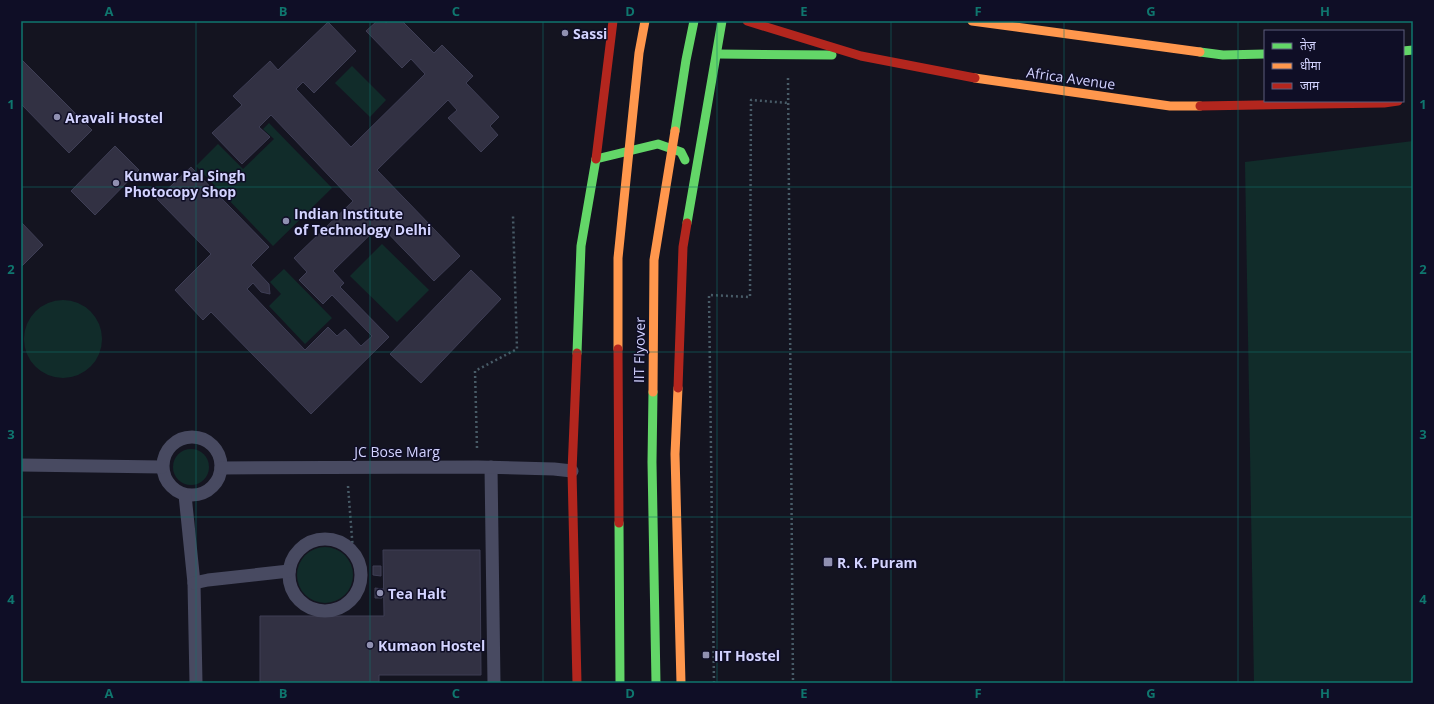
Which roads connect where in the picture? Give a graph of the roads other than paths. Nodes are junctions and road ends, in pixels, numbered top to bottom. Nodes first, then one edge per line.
1 (613, 21) edge
2 (645, 21) edge
3 (694, 21) edge
4 (722, 21) edge
5 (747, 21) edge
6 (972, 21) edge
7 (717, 54) junction
8 (1264, 54) edge
9 (861, 56) junction
10 (1391, 102) edge
11 (596, 159) junction
12 (694, 178) junction
13 (21, 465) edge
14 (492, 467) junction
15 (162, 468) junction
16 (221, 468) junction
17 (572, 471) junction
18 (185, 495) junction
19 (289, 571) junction
20 (194, 583) junction
21 (196, 683) edge
22 (494, 683) edge
23 (577, 683) edge
24 (620, 683) edge
25 (656, 683) edge
26 (681, 683) edge

1 - 11 main road
2 - 24 main road, IIT Flyover, bridge
3 - 25 main road, IIT Flyover, bridge
4 - 7 main road
5 - 9 main road, Africa Avenue
6 - 8 main road
7 - 9 main road
7 - 12 main road
9 - 10 main road, Africa Avenue
11 - 12 main road
11 - 17 main road
12 - 26 main road
13 - 15 lane
14 - 16 lane, JC Bose Marg
14 - 17 lane, JC Bose Marg
14 - 22 lane
15 - 16 lane
15 - 18 lane
16 - 18 lane
17 - 23 main road
18 - 20 lane
19 - 19 lane
19 - 20 lane
20 - 21 lane

